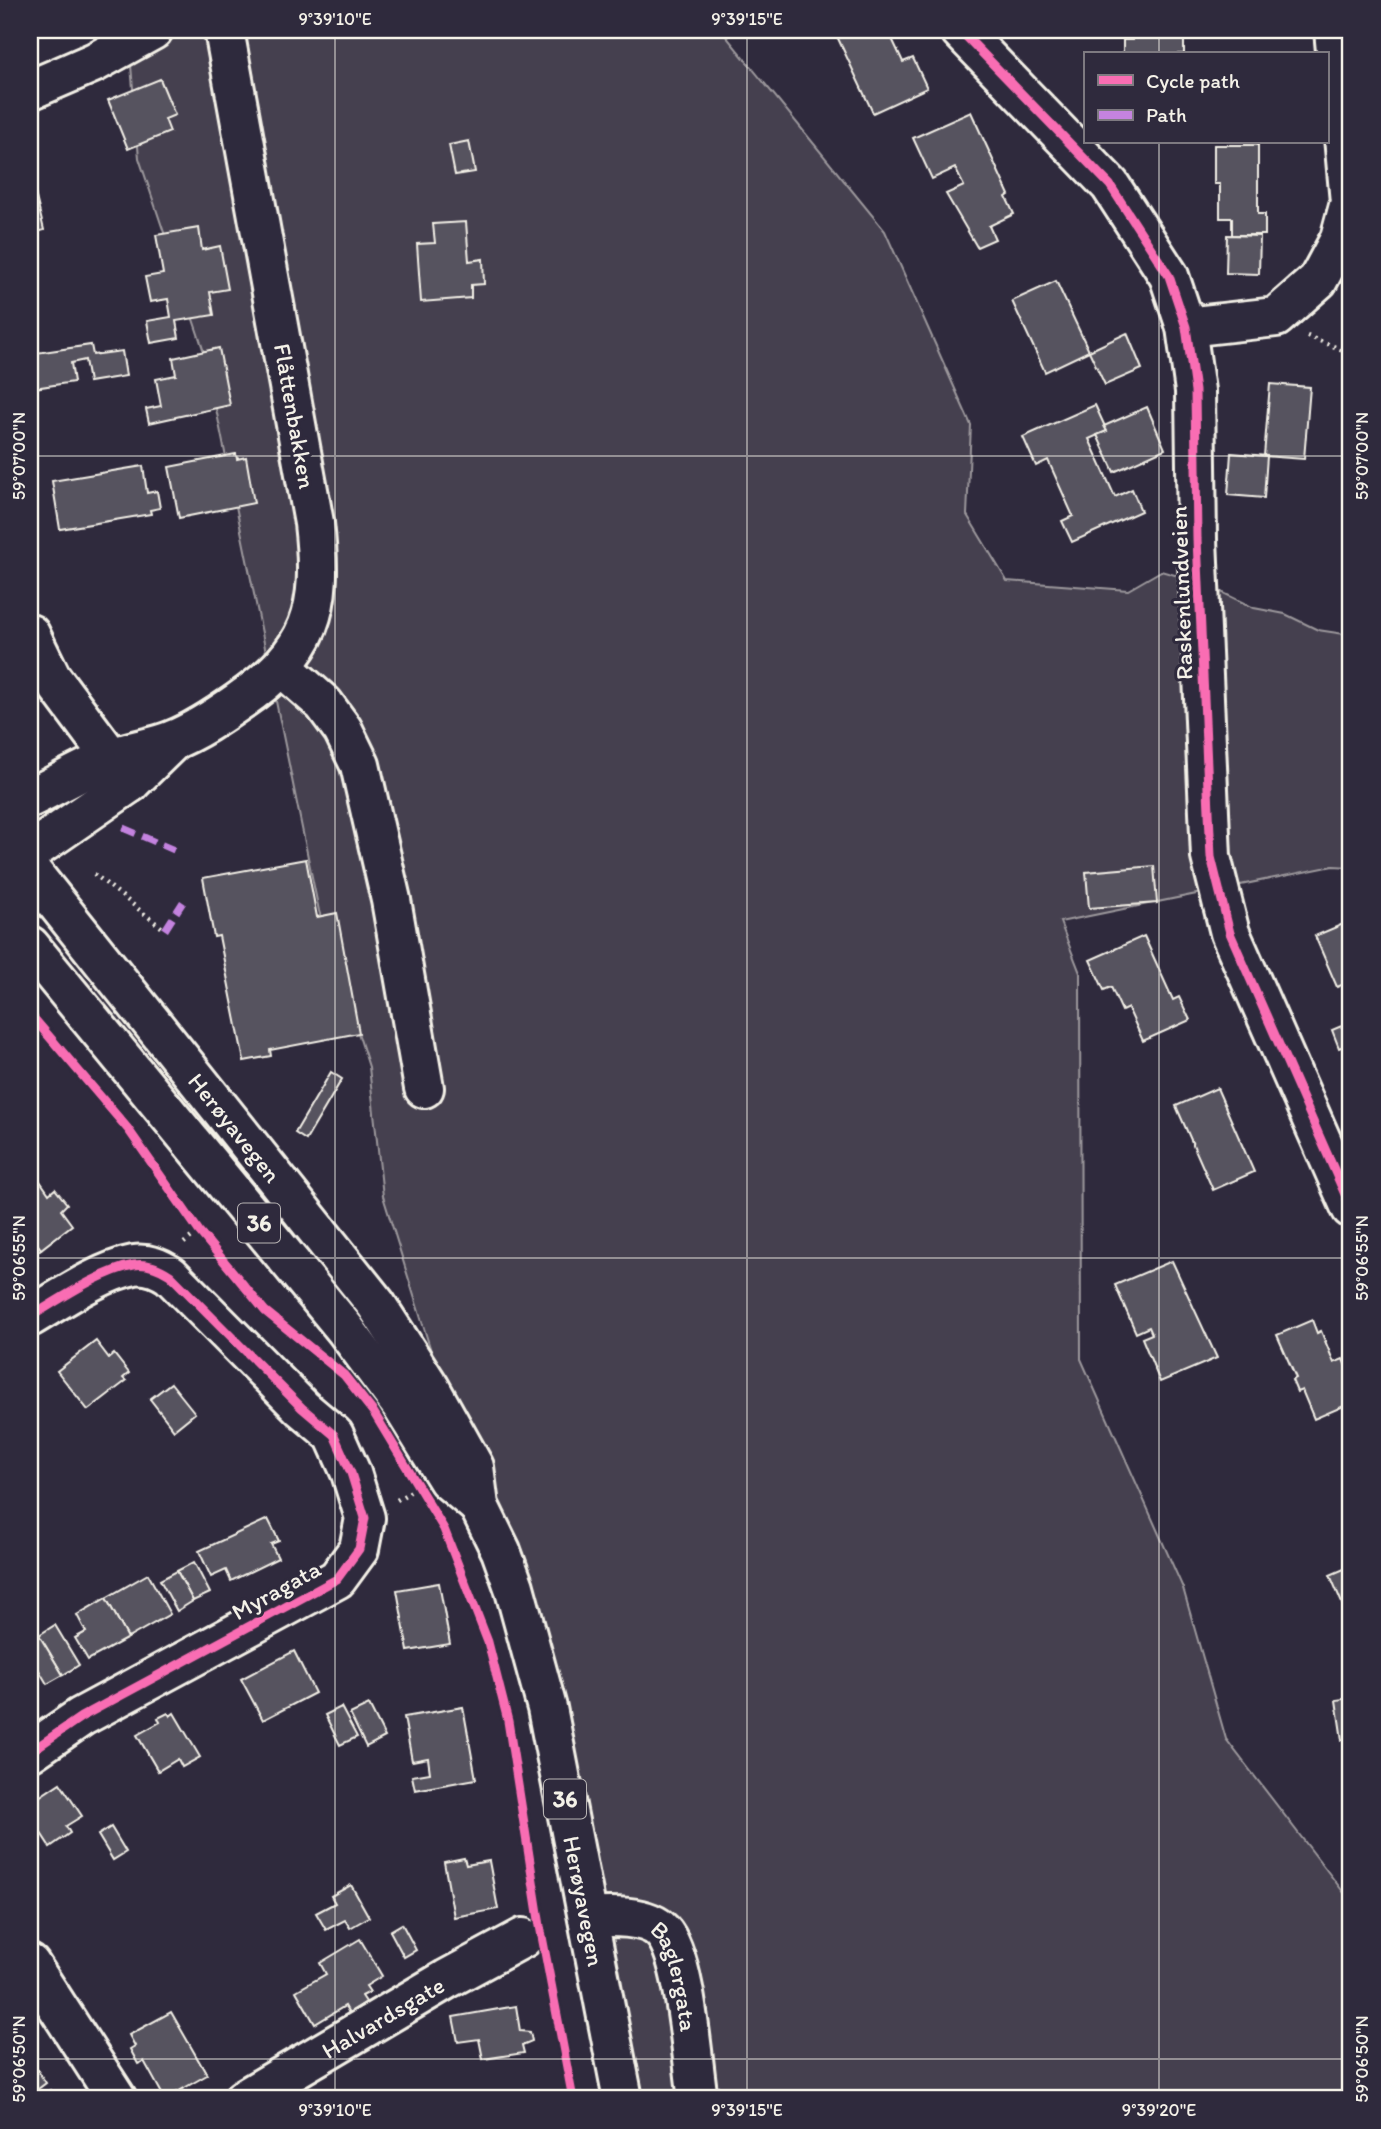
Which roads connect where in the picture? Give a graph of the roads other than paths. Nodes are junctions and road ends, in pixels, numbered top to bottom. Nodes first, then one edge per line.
1 (153, 30) edge
2 (960, 30) edge
3 (1334, 30) edge
4 (221, 37) edge
5 (30, 90) edge
6 (1186, 327) junction
7 (30, 634) edge
8 (282, 667) junction
9 (121, 770) junction
10 (30, 798) edge
11 (30, 852) edge
12 (30, 870) edge
13 (30, 946) edge
14 (424, 1088) dead end
15 (1351, 1208) edge
16 (30, 1317) edge
17 (479, 1506) junction
18 (30, 1752) edge
19 (589, 1917) junction
20 (523, 1938) dead end
21 (30, 1964) edge
22 (117, 2099) edge
23 (244, 2099) edge
24 (623, 2099) edge
25 (698, 2099) edge

1 - 5 main road
2 - 6 main road, Raskenlundveien
3 - 6 main road
4 - 8 main road, Flåttenbakken
6 - 15 main road, Raskenlundveien
7 - 9 main road
8 - 9 main road, Flåttenbakken
8 - 14 main road
9 - 10 main road, Flåttenbakken
9 - 11 main road, Flåttenbakken
12 - 17 main road, Herøyavegen / 36
13 - 17 main road, Herøyavegen / 36
16 - 18 main road, Myragata
17 - 19 main road, Herøyavegen / 36
19 - 24 main road, Herøyavegen / 36
19 - 25 main road, Baglergata
20 - 23 main road, Halvardsgate
21 - 22 main road

